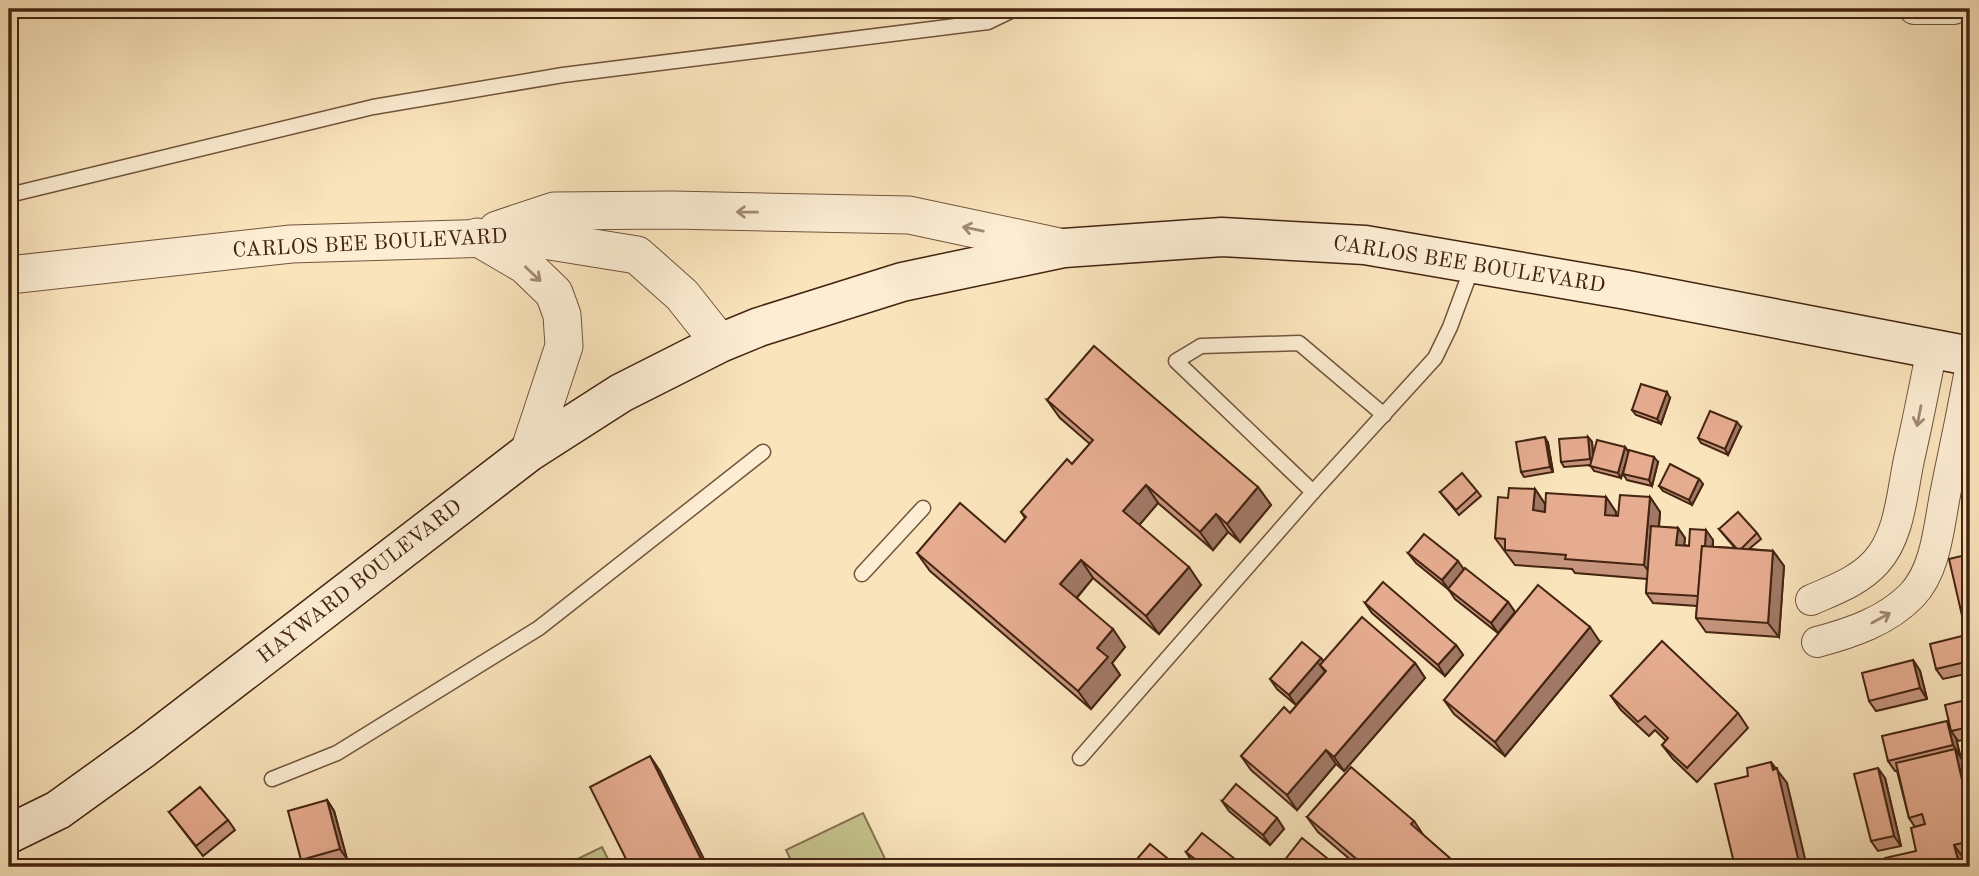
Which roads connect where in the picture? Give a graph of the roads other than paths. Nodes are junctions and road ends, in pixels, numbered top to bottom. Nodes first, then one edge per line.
1 (1015, 9) edge
2 (1914, 9) edge
3 (1954, 9) edge
4 (9, 195) edge
5 (476, 237) junction
6 (1064, 248) junction
7 (1473, 263) junction
8 (9, 275) edge
9 (720, 343) junction
10 (1932, 349) junction
11 (1970, 356) edge
12 (1970, 369) edge
13 (1384, 415) junction
14 (529, 452) junction
15 (763, 452) dead end
16 (1313, 492) junction
17 (923, 508) dead end
18 (862, 573) dead end
19 (1811, 600) dead end
20 (1817, 642) dead end
21 (1080, 758) dead end
22 (272, 779) dead end
23 (9, 834) edge

1 - 4 lane
2 - 3 street
6 -> 5 street
5 - 8 street, CARLOS BEE BOULEVARD
5 - 9 street, CARLOS BEE BOULEVARD
5 -> 14 street
6 - 7 main road, CARLOS BEE BOULEVARD
6 - 9 main road, CARLOS BEE BOULEVARD
7 - 10 main road, CARLOS BEE BOULEVARD
7 - 13 lane
9 - 14 main road, HAYWARD BOULEVARD
10 - 11 main road, CARLOS BEE BOULEVARD
10 -> 19 street
20 -> 12 street
13 - 16 lane
13 - 16 lane
14 - 23 main road, HAYWARD BOULEVARD
15 - 22 lane
16 - 21 lane
17 - 18 lane

